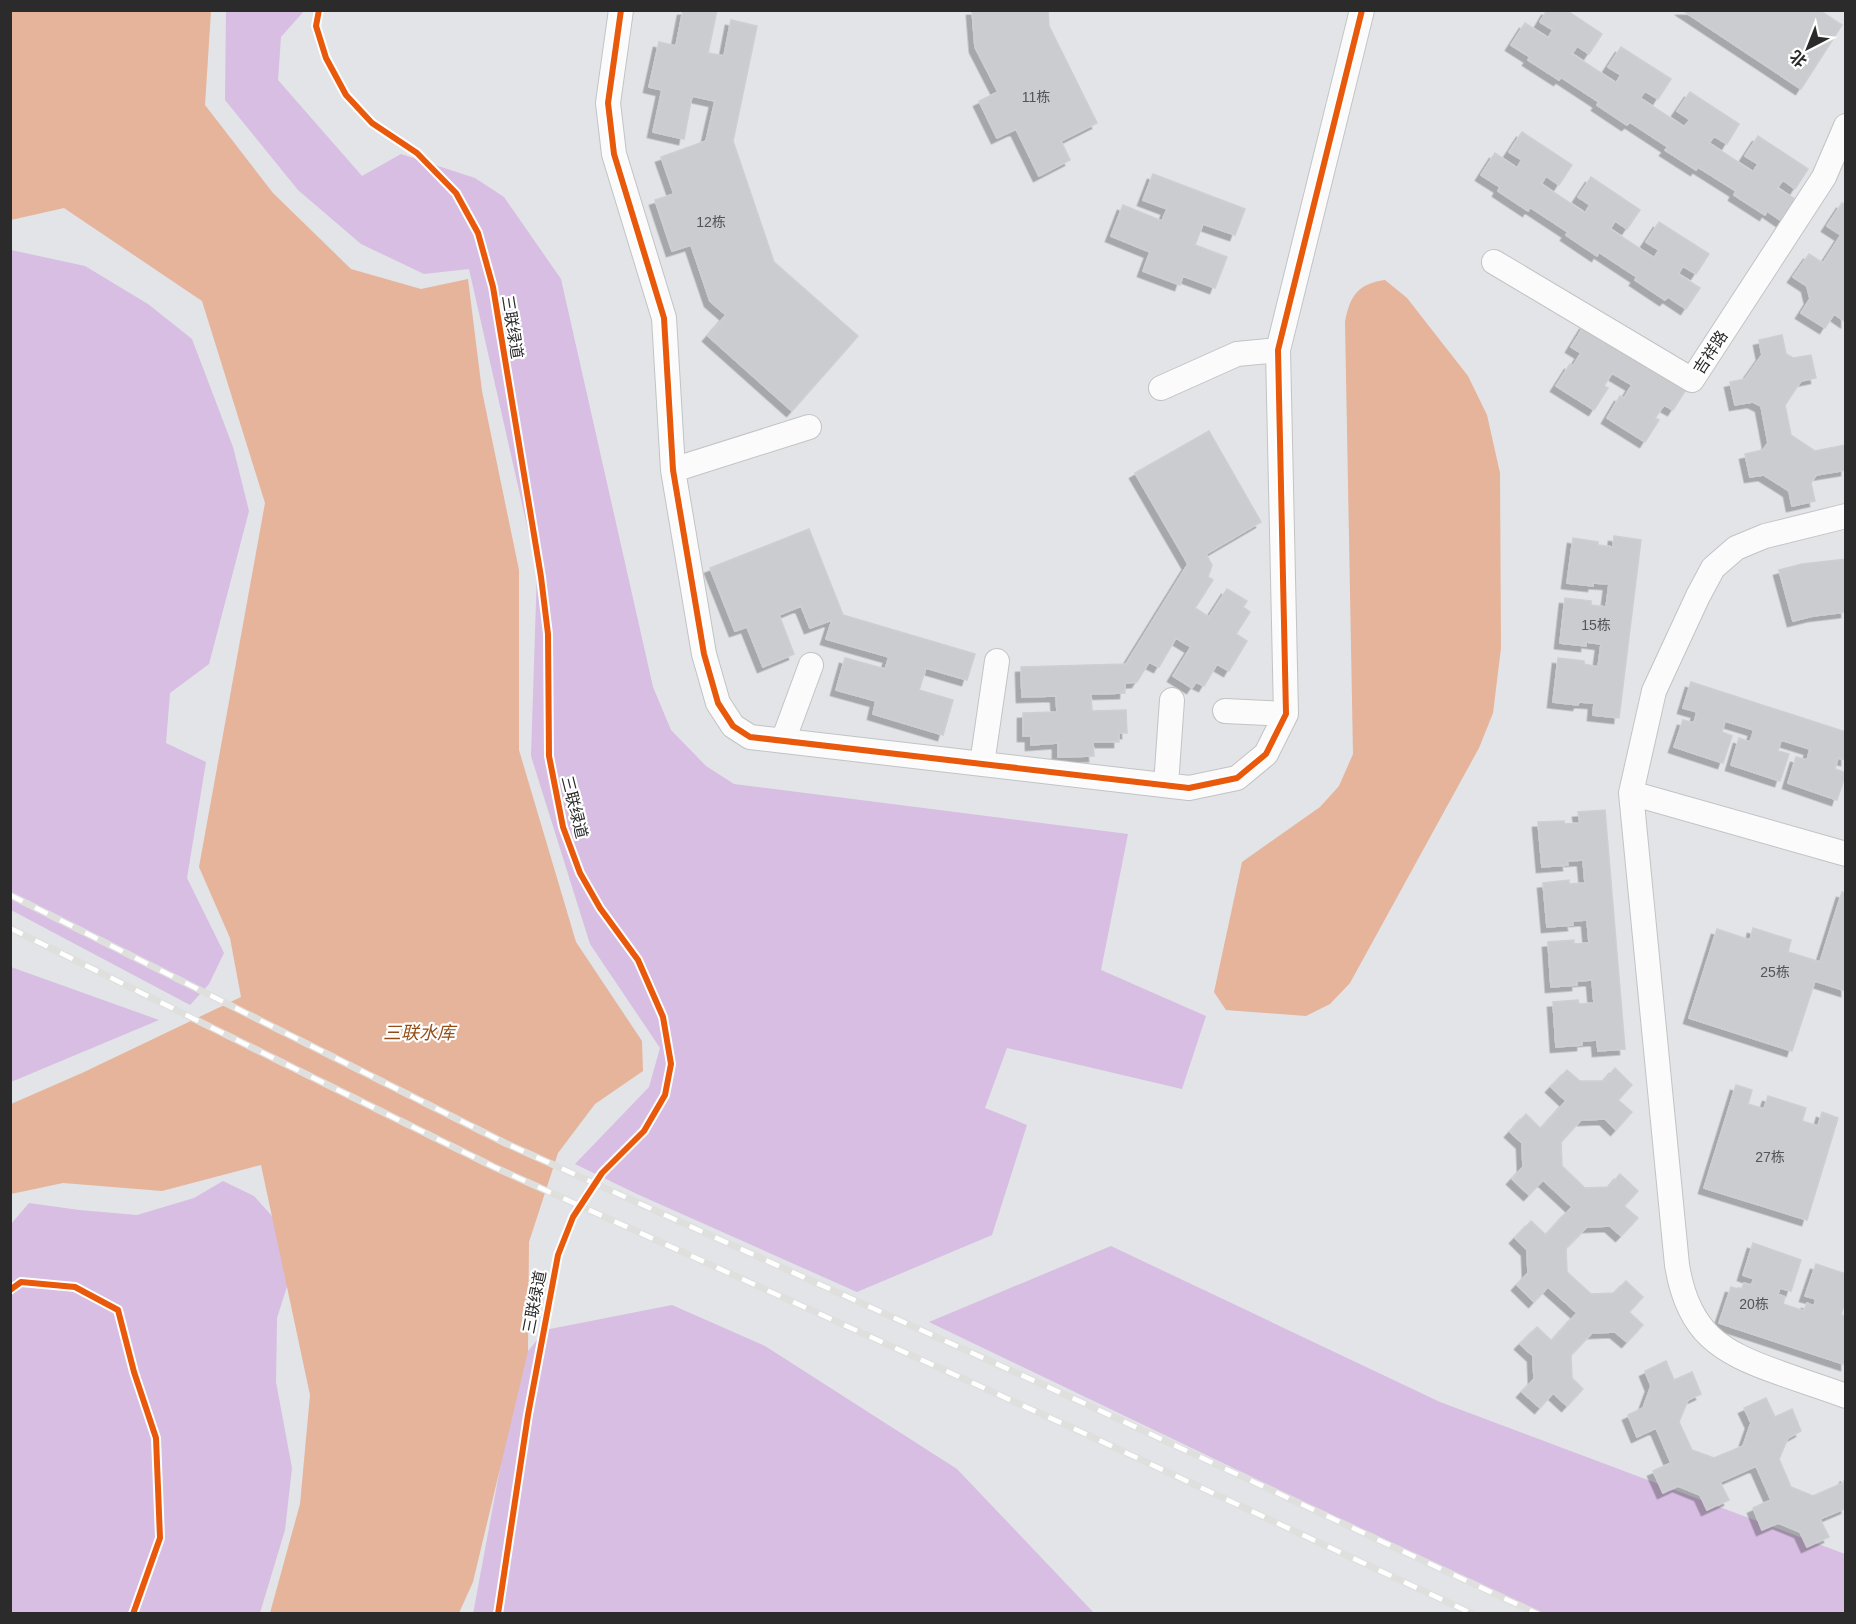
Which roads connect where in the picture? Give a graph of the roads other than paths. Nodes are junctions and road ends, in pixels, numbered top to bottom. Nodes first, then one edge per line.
1 (621, 10) edge
2 (1362, 10) edge
3 (1845, 126) edge
4 (1494, 262) dead end
5 (1278, 350) junction
6 (1161, 388) dead end
7 (809, 427) dead end
8 (673, 470) junction
9 (1845, 516) edge
10 (996, 661) dead end
11 (811, 665) dead end
12 (1172, 700) dead end
13 (1225, 711) dead end
14 (1286, 714) junction
15 (783, 741) junction
16 (982, 764) junction
17 (1166, 785) junction
18 (1631, 793) junction
19 (1845, 854) edge
20 (1845, 1396) edge

1 - 8 street
2 - 5 street
3 - 4 street, 吉祥路
5 - 6 street
5 - 14 street
7 - 8 street
8 - 15 street
9 - 18 street
10 - 16 street
11 - 15 street
12 - 17 street
13 - 14 street
14 - 17 street
15 - 16 street
16 - 17 street
18 - 19 street
18 - 20 street

